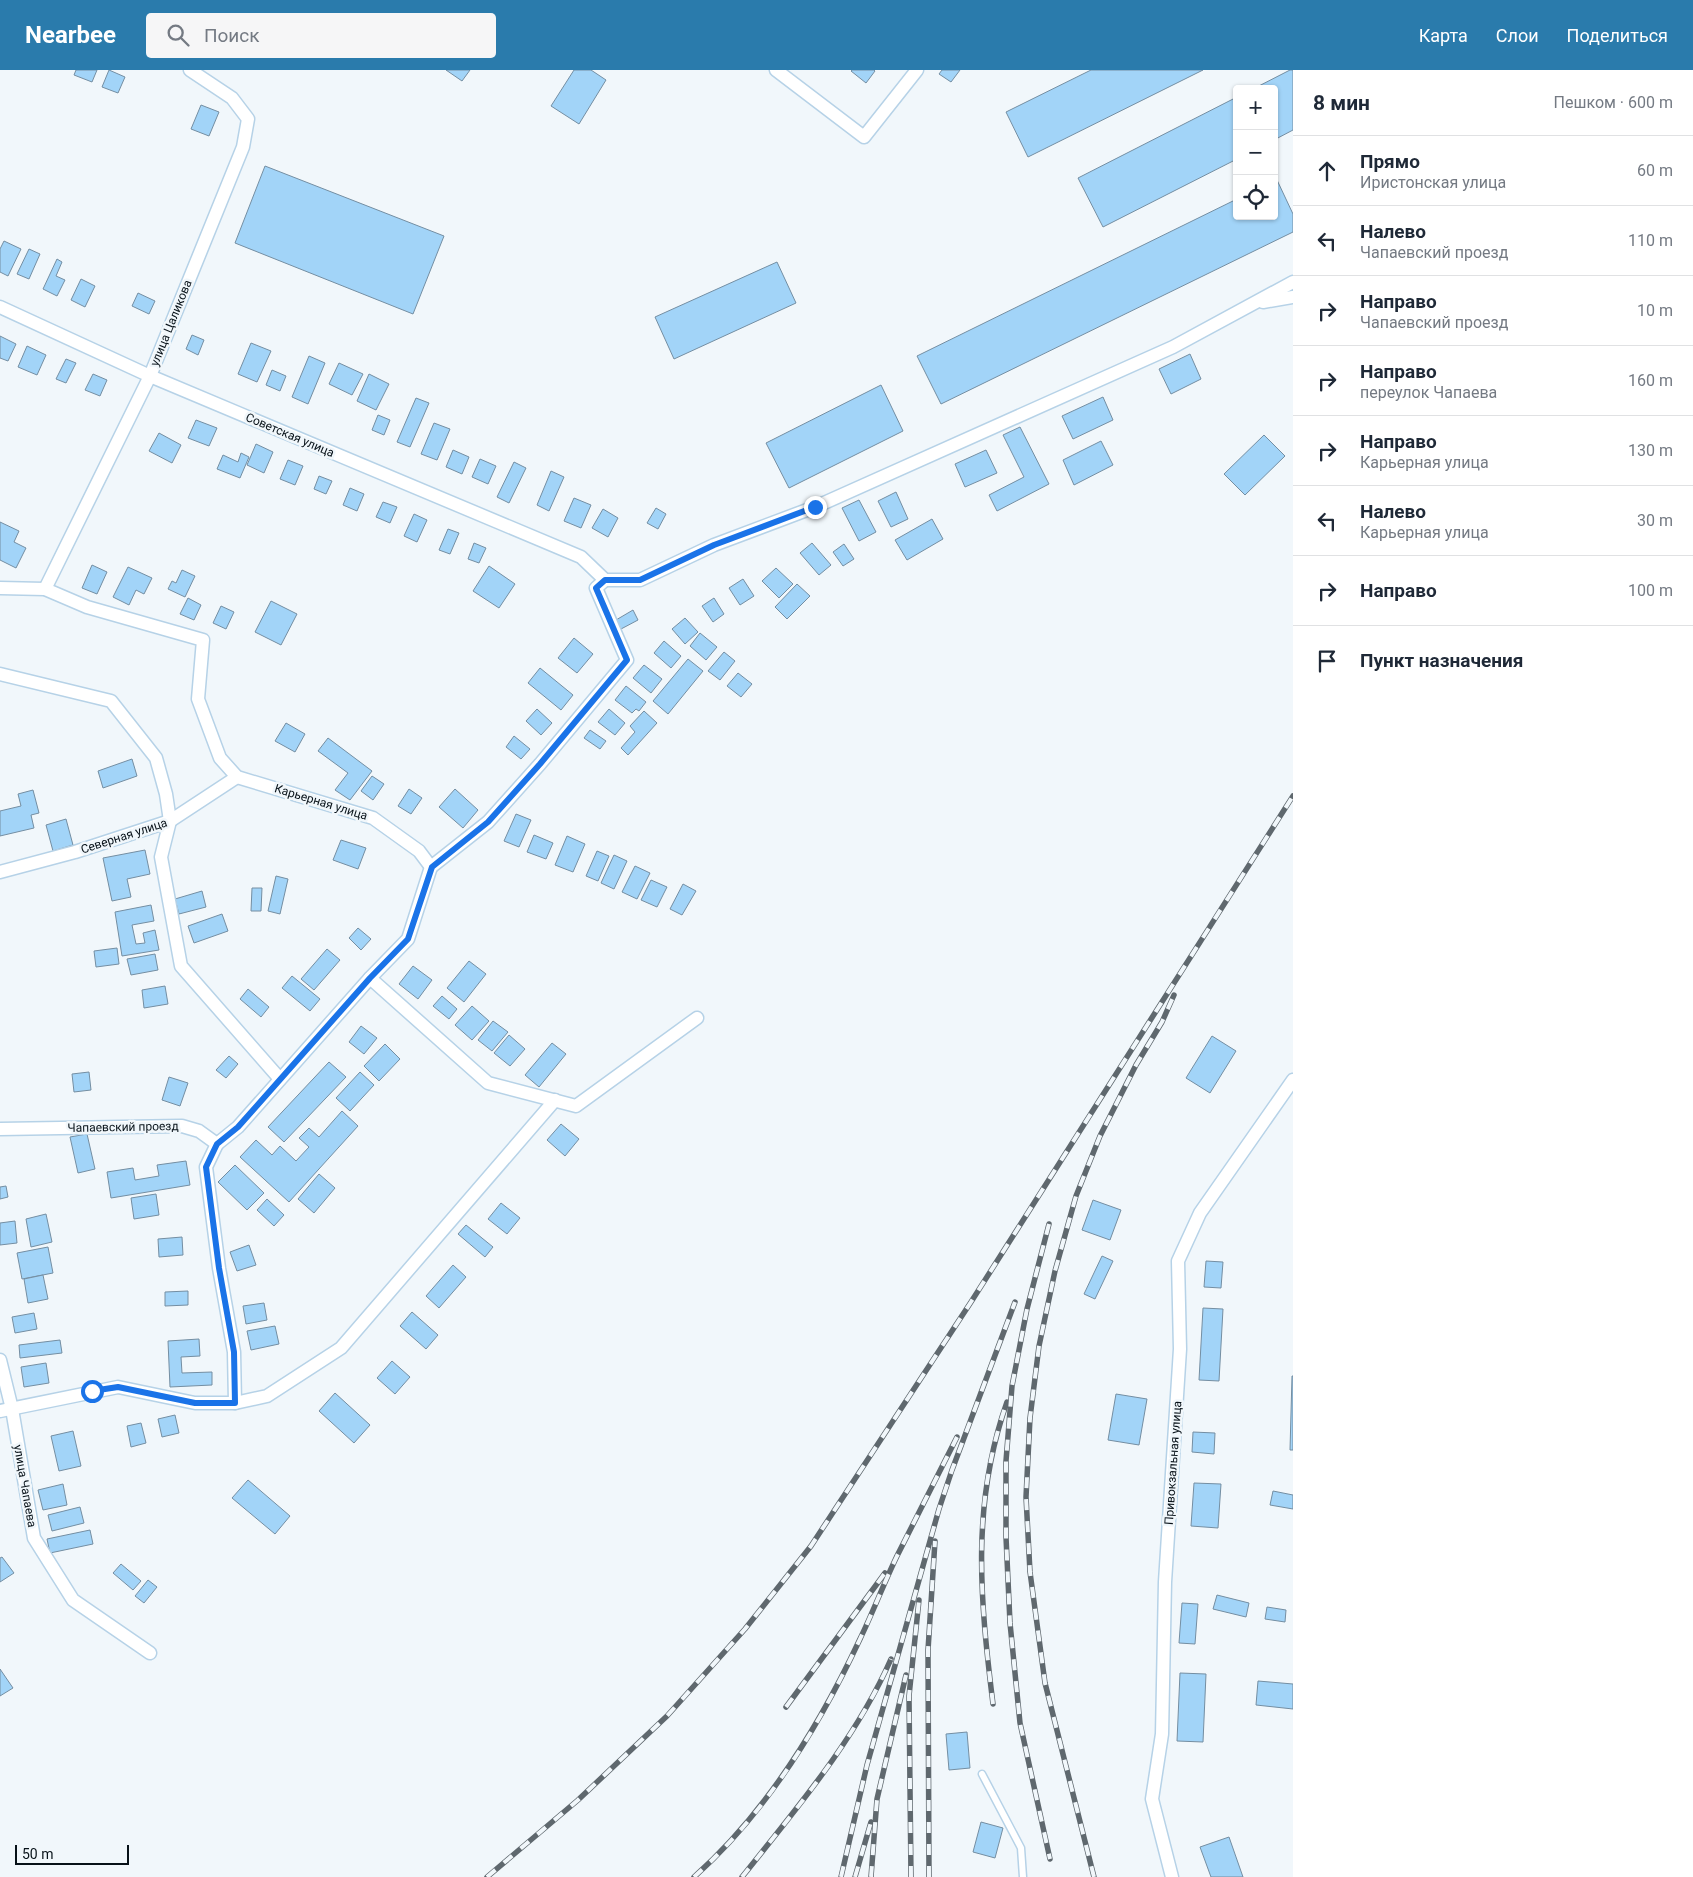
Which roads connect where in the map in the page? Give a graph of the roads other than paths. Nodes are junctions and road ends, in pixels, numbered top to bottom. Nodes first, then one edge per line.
1 (190, 70) edge
2 (776, 70) edge
3 (917, 70) edge
4 (1293, 282) edge
5 (1293, 297) edge
6 (1252, 304) junction
7 (0, 307) edge
8 (150, 376) junction
9 (605, 580) junction
10 (0, 588) edge
11 (45, 589) junction
12 (0, 674) edge
13 (237, 776) junction
14 (170, 821) junction
15 (432, 867) junction
16 (0, 872) edge
17 (370, 978) junction
18 (697, 1018) dead end
19 (280, 1079) junction
20 (1293, 1080) edge
21 (555, 1100) junction
22 (0, 1129) edge
23 (217, 1144) junction
24 (0, 1360) edge
25 (235, 1403) junction
26 (6, 1410) edge
27 (150, 1653) dead end
28 (982, 1774) dead end
29 (1023, 1877) edge
30 (1172, 1877) edge

1 - 8 street, улица Цаликова
2 - 3 street
4 - 6 street
5 - 6 street
6 - 9 street
7 - 8 street, Советская улица
8 - 9 street, Советская улица
8 - 11 street, улица Цаликова
9 - 15 street
10 - 11 street, Карьерная улица
11 - 13 street, Карьерная улица
12 - 14 street
13 - 14 street, Северная улица
13 - 15 street, Карьерная улица
14 - 16 street, Северная улица
14 - 19 street
15 - 17 street
17 - 19 street
17 - 21 street
18 - 21 street
19 - 23 street
20 - 30 street, Привокзальная улица
21 - 25 street
22 - 23 street, Чапаевский проезд
23 - 25 street
24 - 26 street, улица Чапаева
25 - 26 street
26 - 27 street, улица Чапаева
28 - 29 lane

